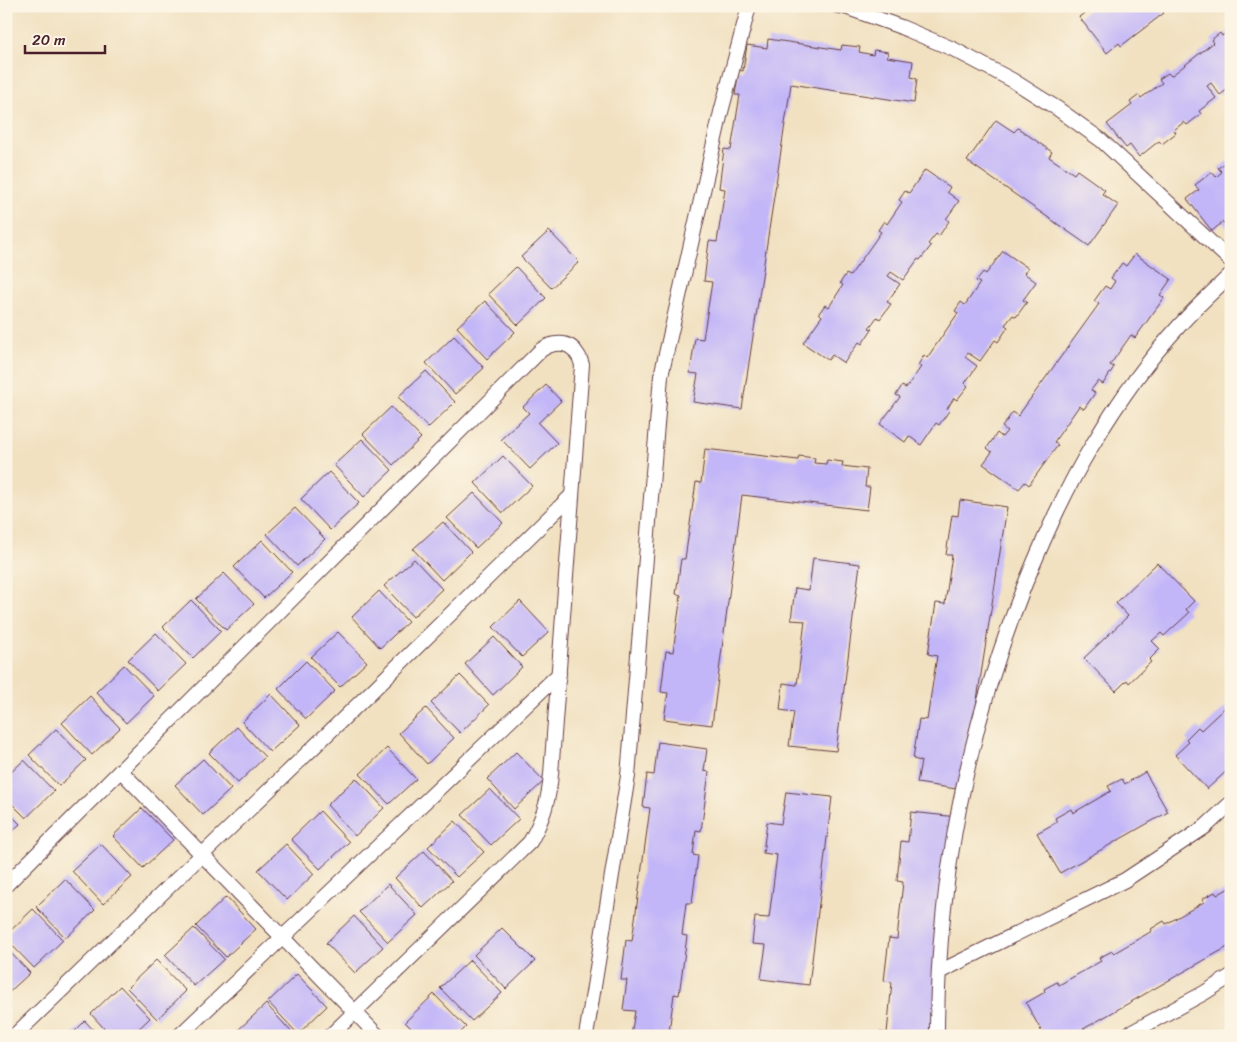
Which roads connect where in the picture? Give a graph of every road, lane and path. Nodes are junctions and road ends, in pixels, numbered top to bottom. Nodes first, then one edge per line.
1 (748, 6) edge
2 (838, 6) edge
3 (1231, 261) edge
4 (1231, 274) edge
5 (572, 495) junction
6 (559, 674) junction
7 (120, 770) junction
8 (1231, 803) edge
9 (202, 855) junction
10 (6, 885) edge
11 (283, 937) junction
12 (939, 972) junction
13 (1231, 976) edge
14 (355, 1012) junction
15 (14, 1036) edge
16 (179, 1036) edge
17 (330, 1036) edge
18 (378, 1036) edge
19 (586, 1036) edge
20 (937, 1036) edge
21 (1125, 1036) edge

1 - 19 lane
2 - 3 lane
4 - 12 lane
5 - 6 lane
5 - 7 lane
5 - 9 lane
6 - 11 lane
6 - 14 lane
7 - 9 lane
7 - 10 lane
8 - 12 lane
9 - 11 lane
9 - 15 lane
11 - 14 lane
11 - 16 lane
12 - 20 lane
13 - 21 lane
14 - 17 lane
14 - 18 lane

